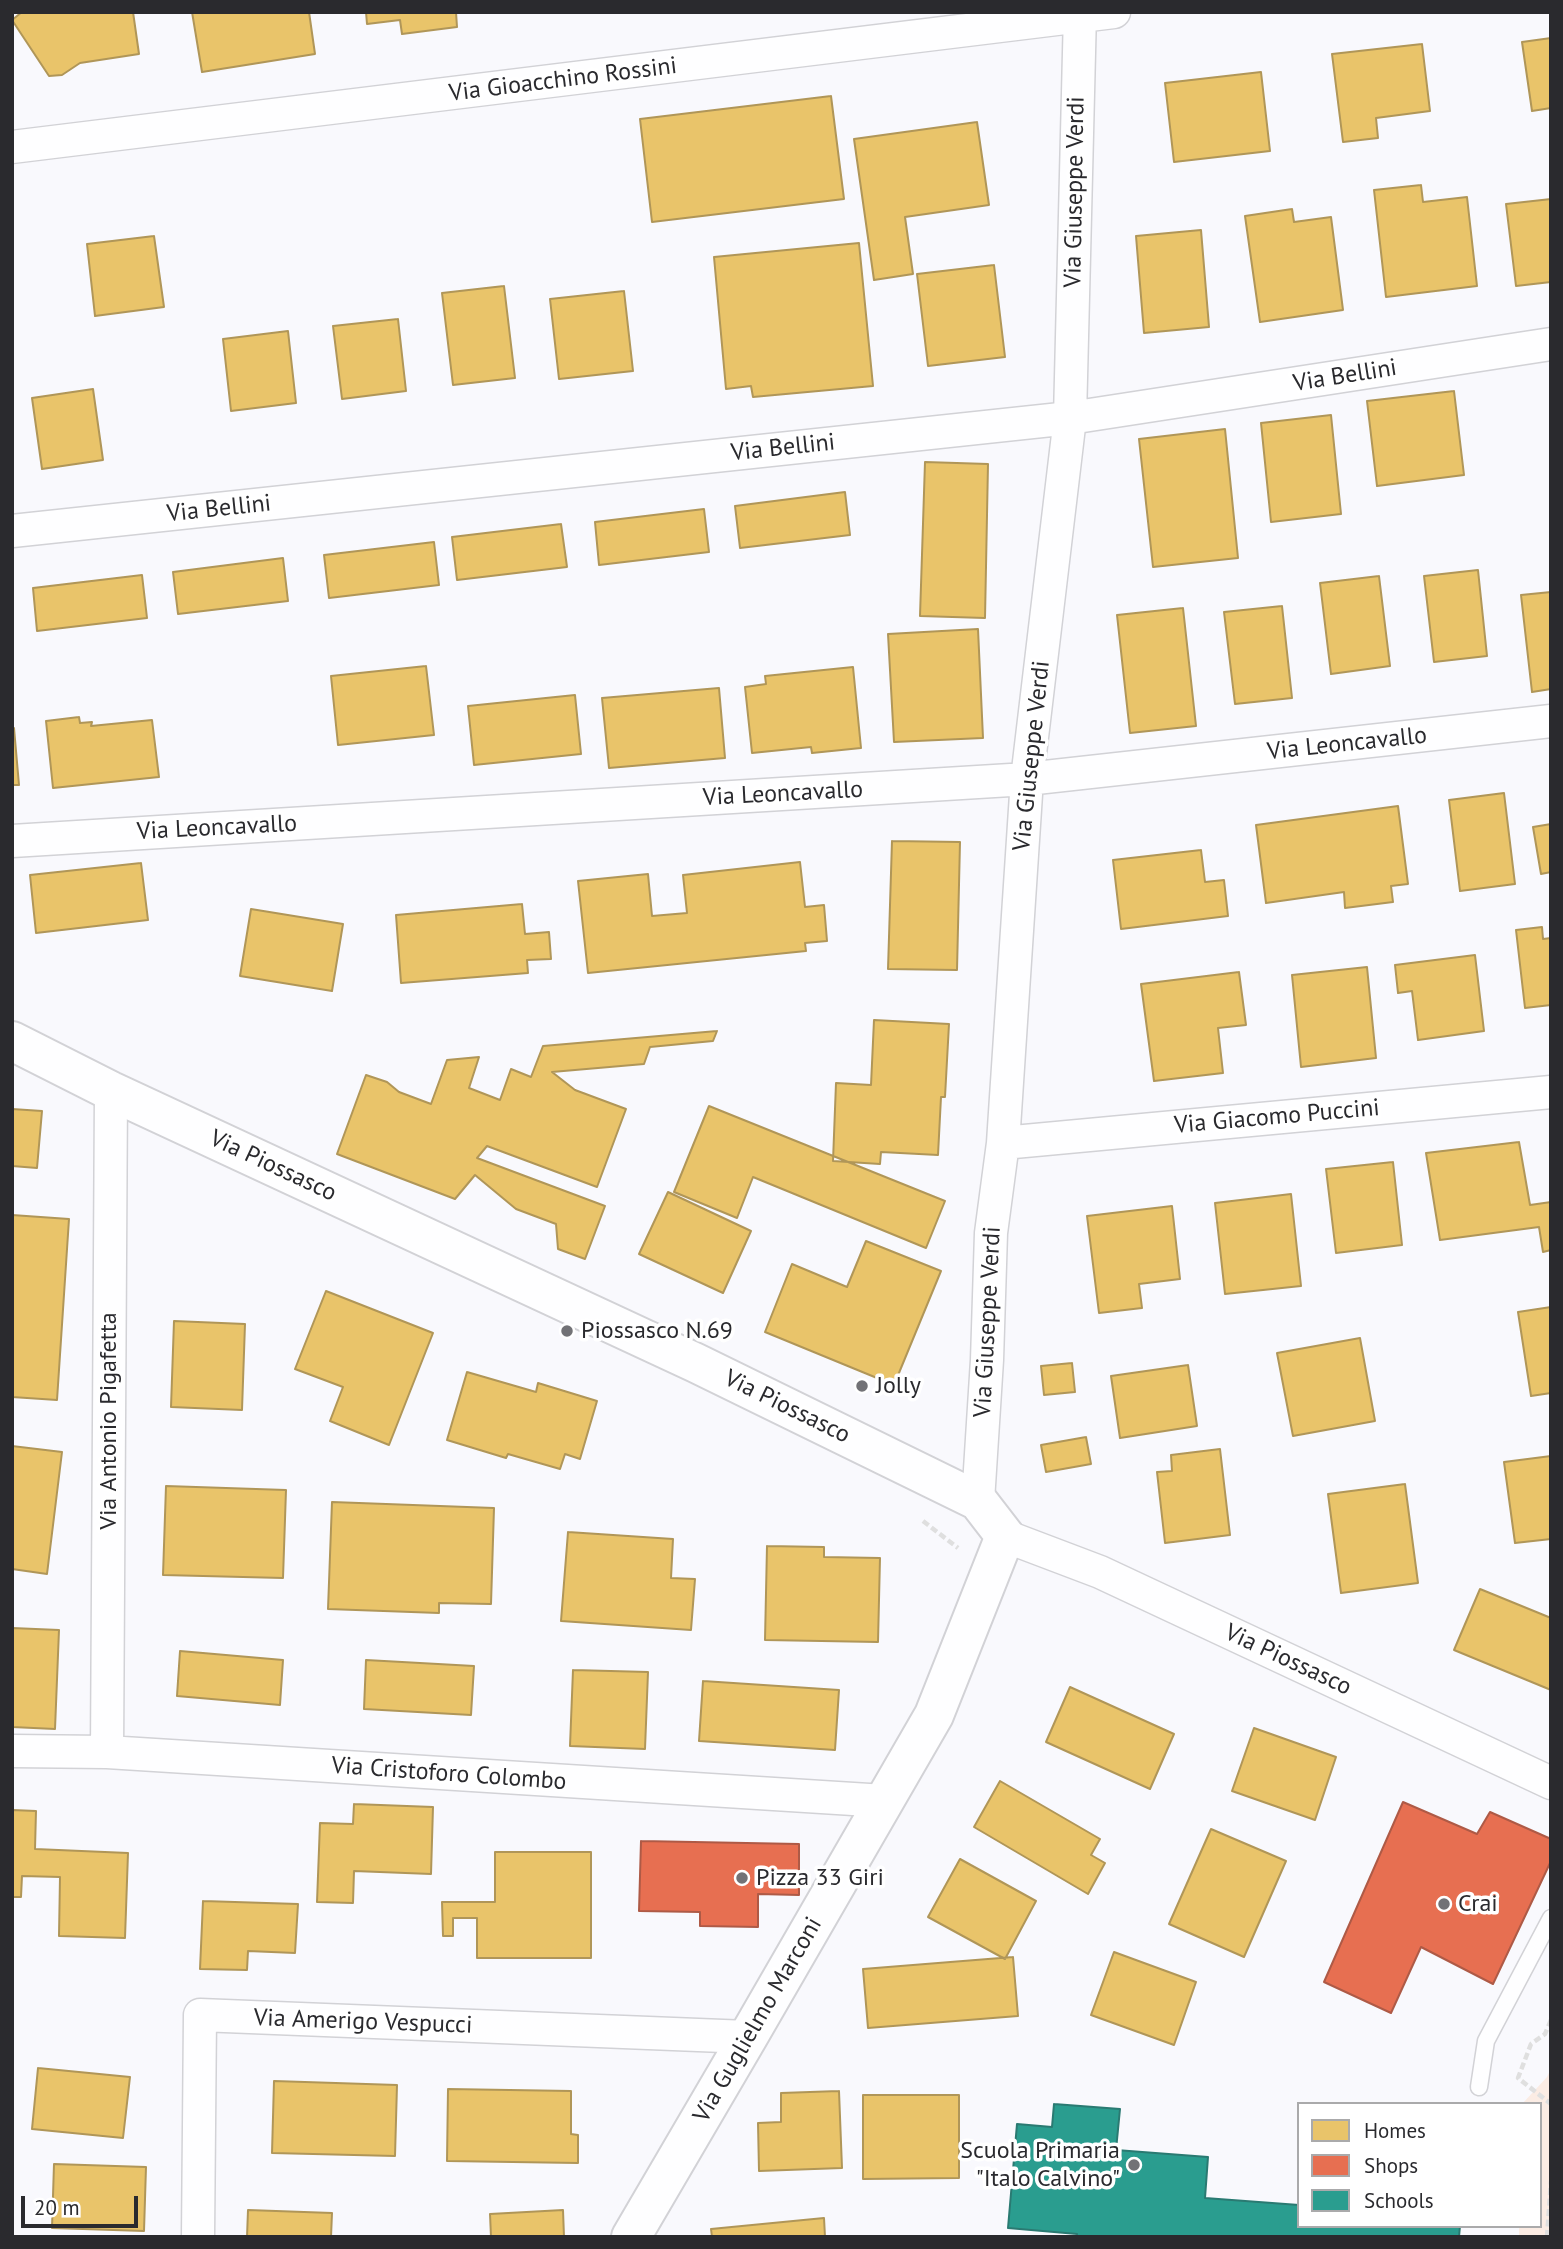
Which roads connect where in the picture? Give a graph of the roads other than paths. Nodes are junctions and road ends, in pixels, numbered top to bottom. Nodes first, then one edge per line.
1 (1114, 12) edge
2 (1080, 15) edge
3 (12, 147) edge
4 (1551, 345) edge
5 (1070, 418) junction
6 (12, 531) edge
7 (1551, 721) edge
8 (1027, 779) junction
9 (12, 841) edge
10 (12, 1041) edge
11 (111, 1091) junction
12 (1551, 1092) edge
13 (1003, 1143) junction
14 (978, 1501) junction
15 (1005, 1536) junction
16 (12, 1751) edge
17 (107, 1752) junction
18 (1551, 1783) edge
19 (885, 1801) junction
20 (1551, 1918) edge
21 (748, 2037) junction
22 (1479, 2087) dead end
23 (198, 2237) edge
24 (631, 2237) edge

1 - 2 street, Via Gioacchino Rossini
2 - 3 street, Via Gioacchino Rossini
2 - 5 street, Via Giuseppe Verdi
4 - 5 street, Via Bellini
5 - 6 street, Via Bellini
5 - 8 street, Via Giuseppe Verdi
7 - 8 street, Via Leoncavallo
8 - 9 street, Via Leoncavallo
8 - 13 street, Via Giuseppe Verdi
10 - 11 street, Via Piossasco
11 - 14 street, Via Piossasco
11 - 17 street, Via Antonio Pigafetta
12 - 13 street, Via Giacomo Puccini
13 - 14 street, Via Giuseppe Verdi
14 - 15 street, Via Piossasco
15 - 18 street, Via Piossasco
15 - 19 street, Via Guglielmo Marconi
16 - 17 street, Via Cristoforo Colombo
17 - 19 street, Via Cristoforo Colombo
19 - 21 street, Via Guglielmo Marconi
20 - 22 lane
21 - 23 street, Via Amerigo Vespucci
21 - 24 street, Via Guglielmo Marconi

